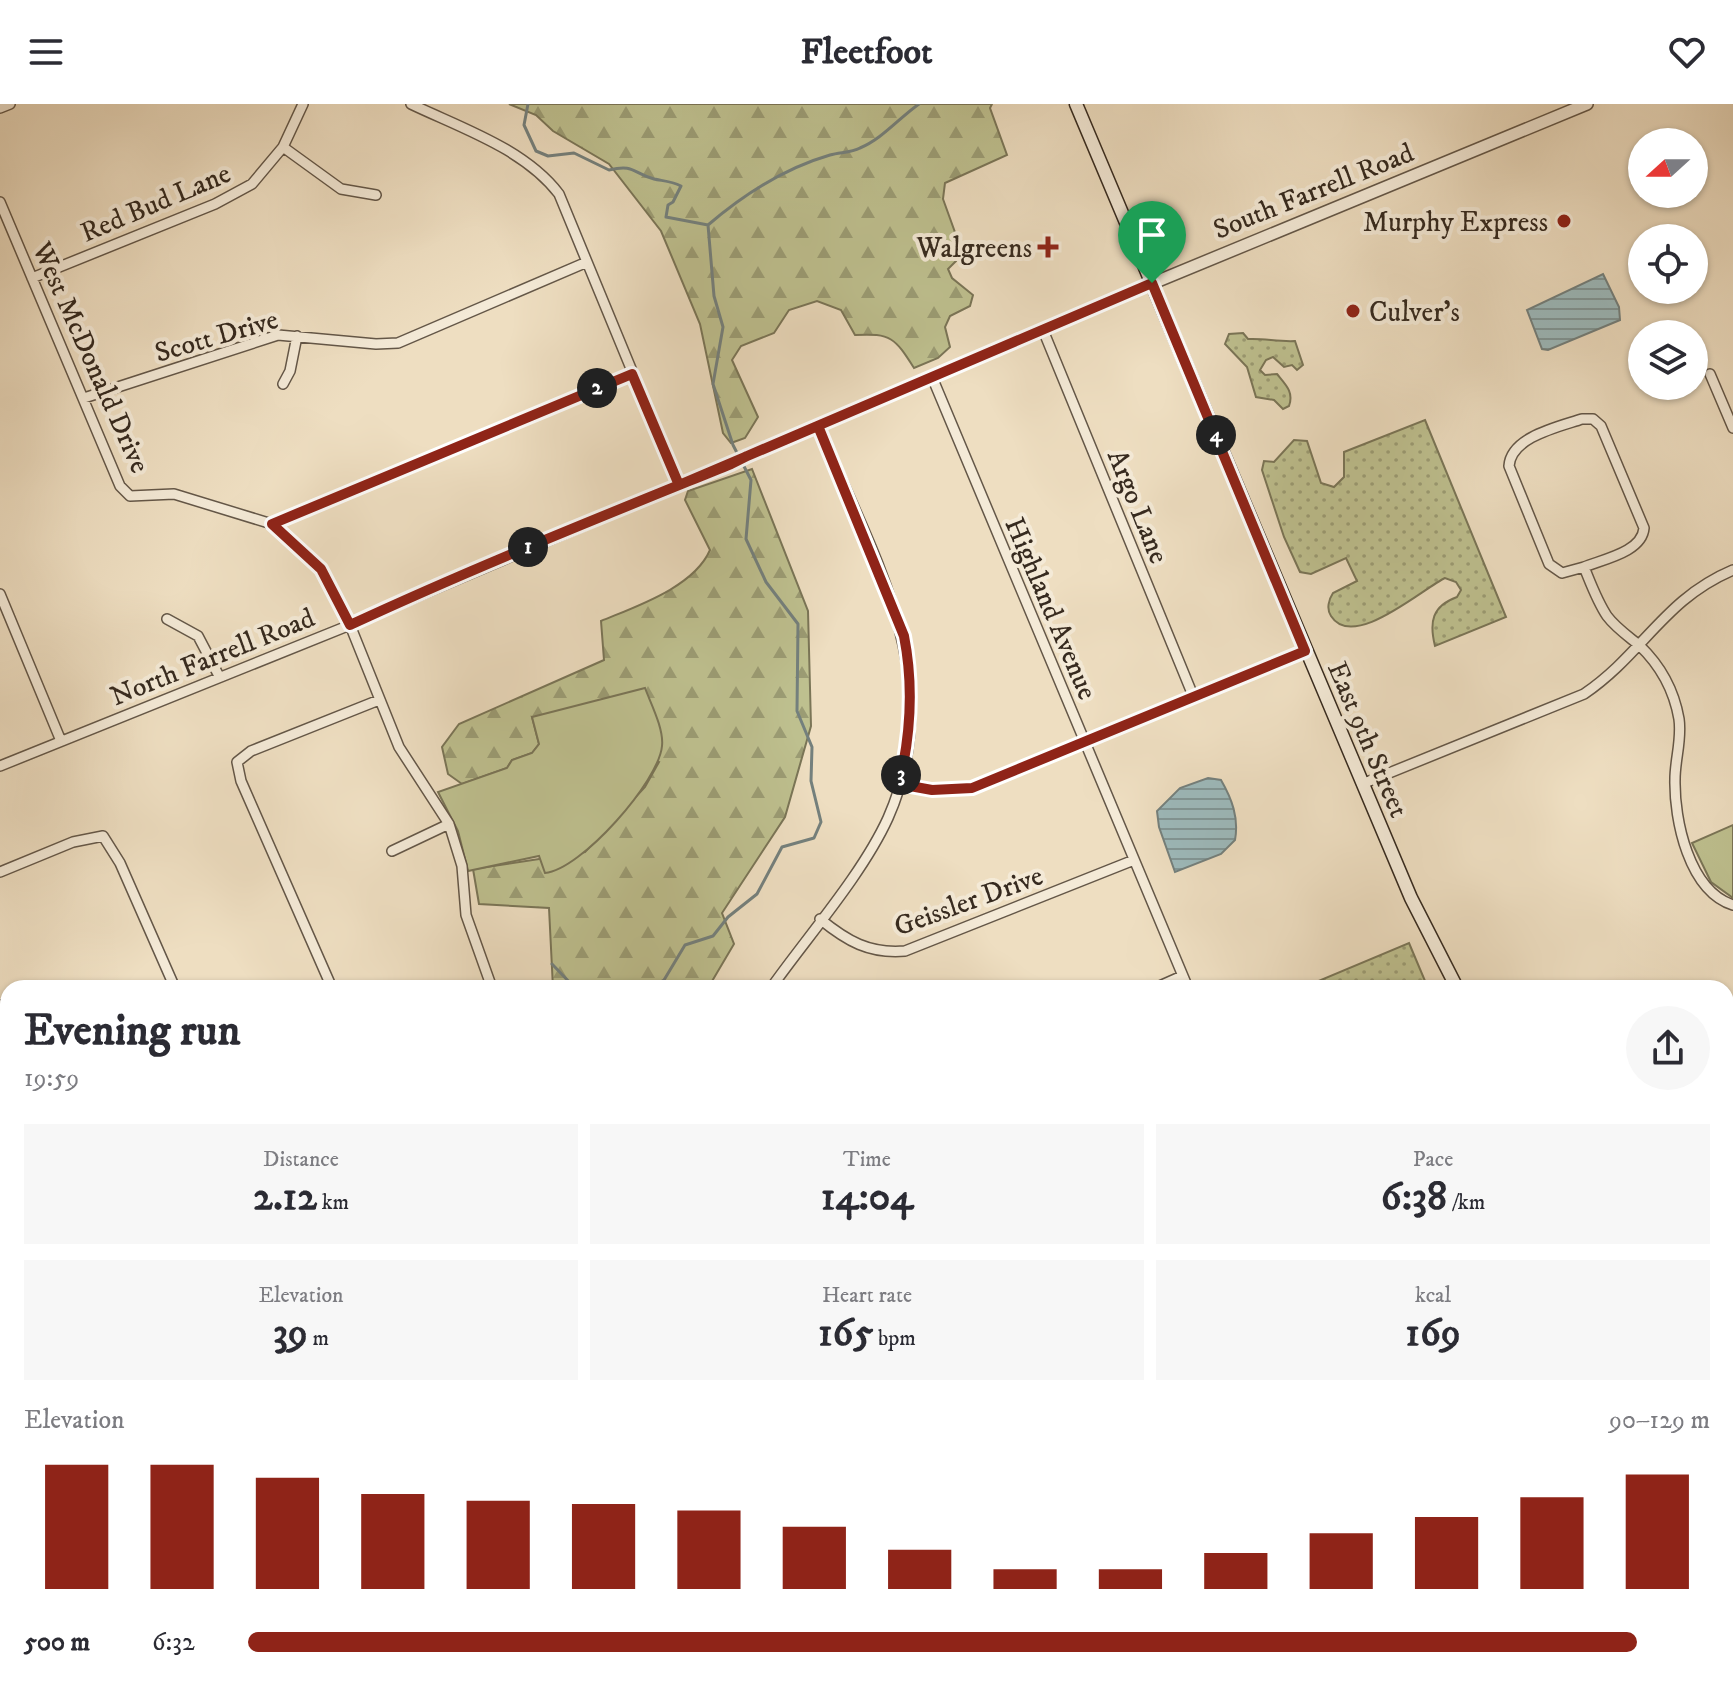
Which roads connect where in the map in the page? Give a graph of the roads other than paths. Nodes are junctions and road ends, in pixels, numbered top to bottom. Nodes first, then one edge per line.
1 (10, 104) edge
2 (303, 104) edge
3 (411, 104) edge
4 (1076, 104) edge
5 (1587, 104) edge
6 (0, 108) edge
7 (283, 147) junction
8 (376, 195) dead end
9 (0, 202) edge
10 (587, 262) junction
11 (32, 278) junction
12 (1149, 285) junction
13 (1043, 330) junction
14 (297, 336) junction
15 (632, 374) junction
16 (1710, 374) dead end
17 (932, 377) junction
18 (283, 384) dead end
19 (84, 398) junction
20 (818, 426) junction
21 (1733, 428) edge
22 (679, 485) junction
23 (272, 524) junction
24 (1584, 567) junction
25 (1733, 570) edge
26 (0, 594) edge
27 (167, 619) dead end
28 (350, 625) junction
29 (1639, 646) junction
30 (1305, 651) junction
31 (219, 676) junction
32 (1194, 698) junction
33 (379, 700) junction
34 (61, 741) junction
35 (1085, 744) junction
36 (0, 766) edge
37 (899, 784) junction
38 (1362, 784) junction
39 (449, 824) junction
40 (392, 851) dead end
41 (1134, 860) junction
42 (0, 872) edge
43 (1733, 905) edge
44 (820, 919) junction
45 (1182, 976) junction
46 (171, 980) edge
47 (328, 980) edge
48 (489, 980) edge
49 (777, 980) edge
50 (1173, 980) edge
51 (1184, 980) edge
52 (1453, 980) edge

1 - 6 street
2 - 7 street, Red Bud Lane
3 - 10 street
4 - 12 main road, East 9th Street
5 - 12 street, South Farrell Road
7 - 8 street
7 - 11 street, Red Bud Lane
9 - 11 street, West McDonald Drive
10 - 14 street, Scott Drive
10 - 15 street
11 - 19 street, West McDonald Drive
12 - 13 street, North Farrell Road
12 - 30 main road, East 9th Street
13 - 17 street, North Farrell Road
13 - 32 street, Argo Lane
14 - 18 street
14 - 19 street, Scott Drive
15 - 22 street
15 - 23 street
16 - 21 street
17 - 20 street, North Farrell Road
17 - 35 street, Highland Avenue
19 - 23 street, West McDonald Drive
20 - 22 street, North Farrell Road
20 - 37 street
22 - 28 street, North Farrell Road
23 - 28 street, West McDonald Drive
24 - 24 street
24 - 29 street
25 - 29 street
26 - 34 street
27 - 31 street
28 - 31 street, North Farrell Road
28 - 33 street, West McDonald Drive
29 - 38 street
29 - 43 street
30 - 32 street
30 - 38 main road, East 9th Street
31 - 34 street, North Farrell Road
32 - 35 street
33 - 39 street, West McDonald Drive
33 - 47 street
34 - 36 street, North Farrell Road
35 - 37 street
35 - 41 street, Highland Avenue
37 - 44 street
38 - 52 main road, East 9th Street
39 - 40 street
39 - 48 street, West McDonald Drive
41 - 44 street, Geissler Drive
41 - 45 street, Highland Avenue
42 - 46 street
44 - 49 street
45 - 50 street
45 - 51 street, Highland Avenue

